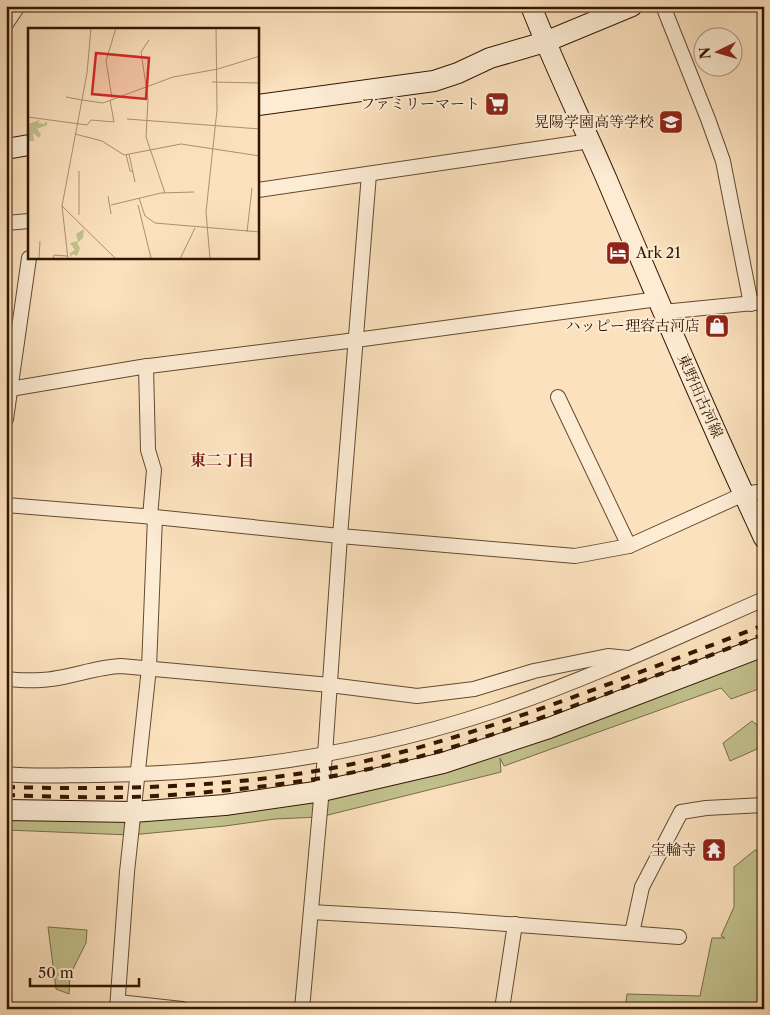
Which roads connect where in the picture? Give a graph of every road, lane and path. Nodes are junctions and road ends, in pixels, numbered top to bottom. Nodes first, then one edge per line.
1 (18, 6) edge
2 (531, 6) edge
3 (632, 6) edge
4 (663, 6) edge
5 (6, 24) edge
6 (545, 42) junction
7 (259, 105) edge
8 (590, 140) junction
9 (28, 145) edge
10 (6, 149) edge
11 (369, 174) junction
12 (259, 190) edge
13 (28, 221) edge
14 (6, 223) edge
15 (29, 259) edge
16 (758, 303) edge
17 (660, 306) junction
18 (356, 340) junction
19 (146, 366) junction
20 (10, 390) junction
21 (558, 397) dead end
22 (6, 419) edge
23 (764, 491) edge
24 (744, 494) junction
25 (6, 505) edge
26 (153, 517) junction
27 (340, 536) junction
28 (764, 538) edge
29 (629, 546) junction
30 (764, 599) edge
31 (764, 646) edge
32 (629, 658) junction
33 (149, 668) junction
34 (6, 679) edge
35 (330, 686) junction
36 (325, 755) junction
37 (6, 774) edge
38 (138, 774) junction
39 (322, 791) junction
40 (764, 805) edge
41 (6, 810) edge
42 (134, 812) junction
43 (311, 912) junction
44 (515, 924) junction
45 (632, 933) junction
46 (679, 936) dead end
47 (117, 1005) edge
48 (182, 1009) edge
49 (302, 1009) edge
50 (502, 1009) edge

1 - 5 street
2 - 6 street, 東野田古河線
3 - 6 street
4 - 16 street
6 - 7 street
6 - 8 street, 東野田古河線
8 - 11 street
8 - 17 street, 東野田古河線
9 - 10 street
11 - 12 street
11 - 18 street
13 - 14 street
15 - 20 street
16 - 17 street
17 - 18 street
17 - 24 street, 東野田古河線
18 - 19 street
18 - 27 street
19 - 20 street
19 - 26 street
20 - 22 street
21 - 29 street
23 - 24 street
24 - 28 street, 東野田古河線
24 - 29 street
25 - 26 street
26 - 27 street
26 - 33 street
27 - 29 street
27 - 35 street
30 - 32 street
31 - 39 street
32 - 35 street
32 - 36 street
33 - 34 street
33 - 35 street
33 - 38 street
35 - 36 street
36 - 38 street
36 - 39 street
37 - 38 street
38 - 42 street
39 - 42 street
39 - 43 street
40 - 45 street
41 - 42 street
42 - 47 street
43 - 44 street
43 - 49 street
44 - 45 street
44 - 50 street
45 - 46 street
47 - 48 street

